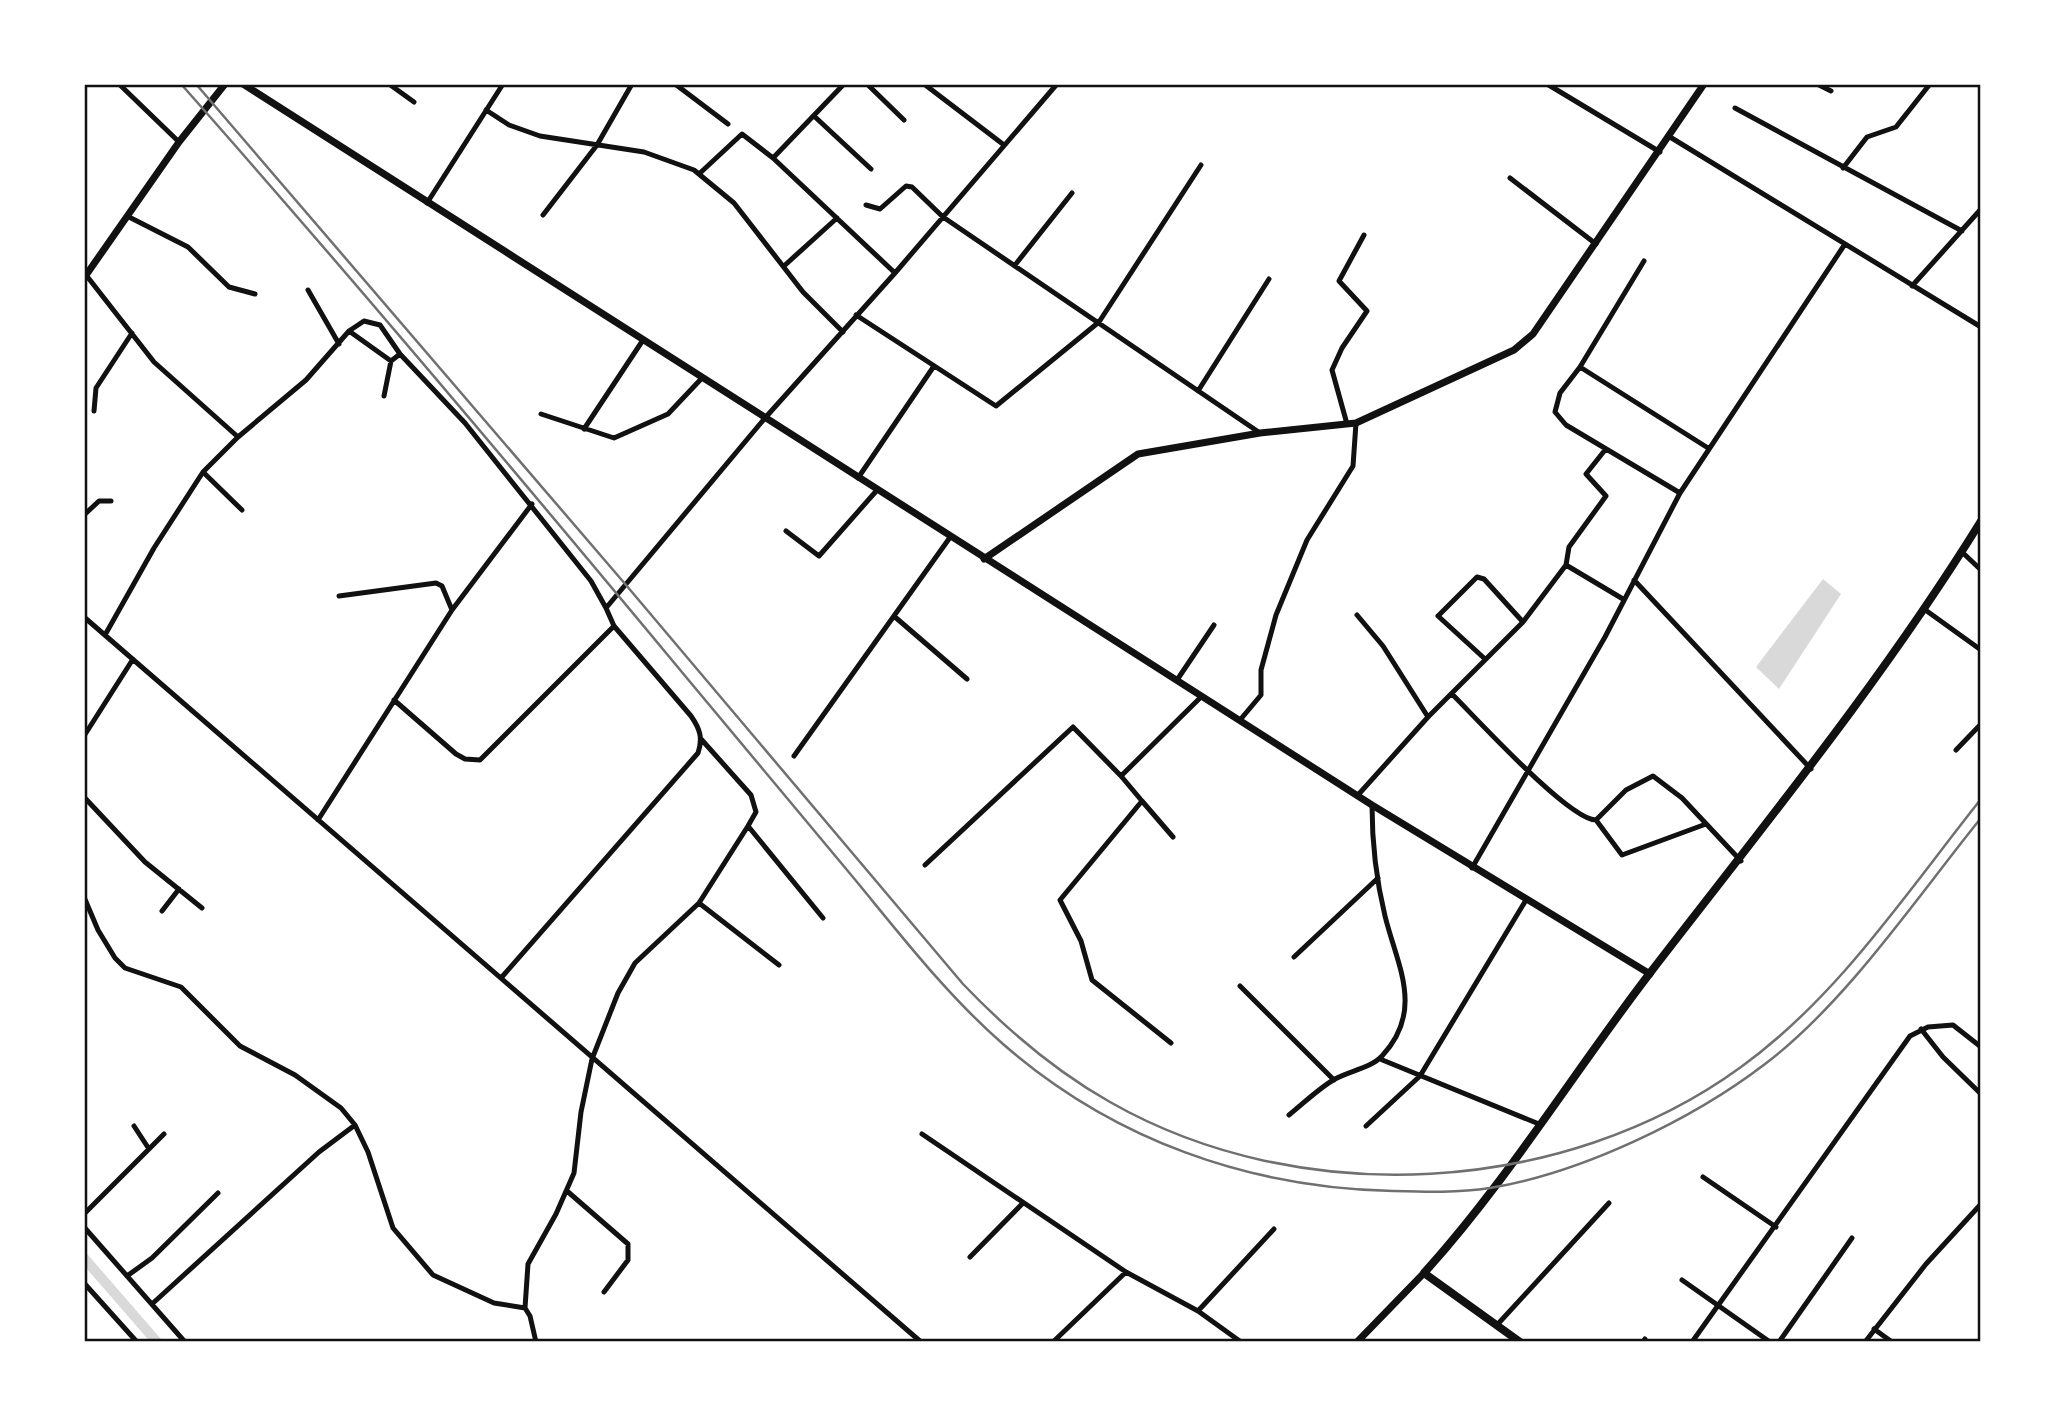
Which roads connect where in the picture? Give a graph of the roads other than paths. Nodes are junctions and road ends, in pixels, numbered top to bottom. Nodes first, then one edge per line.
1 (119, 84) edge
2 (225, 84) edge
3 (243, 84) edge
4 (389, 84) edge
5 (503, 84) edge
6 (632, 84) edge
7 (675, 84) edge
8 (844, 84) edge
9 (867, 84) edge
10 (924, 84) edge
11 (1057, 84) edge
12 (1547, 84) edge
13 (1704, 84) edge
14 (1817, 84) edge
15 (1930, 84) edge
16 (1831, 91) dead end
17 (414, 102) dead end
18 (1735, 108) dead end
19 (486, 110) junction
20 (814, 116) junction
21 (904, 120) dead end
22 (728, 124) dead end
23 (1670, 137) junction
24 (179, 142) junction
25 (597, 145) junction
26 (1004, 145) junction
27 (1660, 152) junction
28 (773, 158) junction
29 (1201, 165) dead end
30 (1843, 168) junction
31 (871, 169) dead end
32 (699, 174) junction
33 (1510, 178) dead end
34 (1072, 193) dead end
35 (427, 203) junction
36 (866, 205) dead end
37 (1981, 209) edge
38 (542, 215) dead end
39 (129, 217) junction
40 (943, 217) junction
41 (836, 218) junction
42 (1962, 231) junction
43 (1364, 235) dead end
44 (1596, 244) junction
45 (1844, 244) junction
46 (1644, 261) dead end
47 (1015, 265) junction
48 (784, 266) junction
49 (895, 274) junction
50 (85, 276) edge
51 (1269, 279) dead end
52 (1912, 286) junction
53 (308, 290) dead end
54 (255, 294) dead end
55 (856, 315) junction
56 (1099, 322) junction
57 (1981, 327) edge
58 (349, 331) junction
59 (843, 332) junction
60 (132, 333) junction
61 (643, 340) junction
62 (339, 344) junction
63 (400, 354) junction
64 (391, 361) junction
65 (934, 366) junction
66 (1580, 367) junction
67 (702, 378) junction
68 (1198, 391) junction
69 (384, 396) dead end
70 (94, 411) dead end
71 (541, 414) dead end
72 (765, 418) junction
73 (1352, 424) junction
74 (583, 429) junction
75 (1260, 433) junction
76 (238, 436) junction
77 (1708, 449) junction
78 (1605, 450) junction
79 (203, 472) junction
80 (858, 478) junction
81 (878, 489) junction
82 (1679, 493) junction
83 (111, 501) dead end
84 (532, 504) junction
85 (242, 510) dead end
86 (84, 515) edge
87 (1981, 522) edge
88 (786, 531) dead end
89 (951, 536) junction
90 (1962, 552) junction
91 (984, 559) junction
92 (1566, 565) junction
93 (1981, 570) edge
94 (1634, 580) junction
95 (339, 596) dead end
96 (1623, 599) junction
97 (606, 608) junction
98 (1924, 609) junction
99 (452, 610) junction
100 (1357, 615) dead end
101 (84, 617) edge
102 (895, 617) junction
103 (1523, 622) junction
104 (1214, 625) dead end
105 (614, 626) junction
106 (105, 635) junction
107 (1981, 650) edge
108 (133, 659) junction
109 (1485, 659) junction
110 (967, 679) dead end
111 (1177, 680) junction
112 (1452, 694) junction
113 (1202, 696) junction
114 (394, 700) junction
115 (1428, 717) junction
116 (1240, 720) junction
117 (1981, 724) edge
118 (84, 736) edge
119 (701, 739) junction
120 (1956, 750) dead end
121 (794, 756) dead end
122 (1811, 769) junction
123 (1529, 771) junction
124 (1121, 776) junction
125 (1358, 795) junction
126 (84, 797) edge
127 (1142, 801) junction
128 (1372, 805) junction
129 (318, 820) junction
130 (1596, 820) junction
131 (1706, 824) junction
132 (748, 826) junction
133 (1174, 836) dead end
134 (1741, 861) junction
135 (925, 865) dead end
136 (1472, 867) junction
137 (1378, 878) junction
138 (178, 889) junction
139 (84, 897) edge
140 (1527, 900) junction
141 (699, 903) junction
142 (202, 908) dead end
143 (162, 911) dead end
144 (823, 918) dead end
145 (1294, 957) dead end
146 (779, 965) dead end
147 (1650, 974) junction
148 (501, 978) junction
149 (1240, 986) dead end
150 (1922, 1029) junction
151 (1171, 1043) dead end
152 (1981, 1047) edge
153 (593, 1057) junction
154 (1380, 1059) junction
155 (1420, 1076) junction
156 (1334, 1080) junction
157 (1981, 1094) edge
158 (1289, 1115) dead end
159 (1539, 1124) junction
160 (355, 1125) junction
161 (134, 1126) dead end
162 (1366, 1126) dead end
163 (164, 1134) dead end
164 (922, 1134) dead end
165 (149, 1149) junction
166 (1703, 1177) dead end
167 (566, 1191) junction
168 (218, 1193) dead end
169 (1023, 1203) junction
170 (1609, 1203) dead end
171 (1981, 1204) edge
172 (84, 1214) edge
173 (84, 1227) edge
174 (1776, 1227) junction
175 (1274, 1229) dead end
176 (1852, 1238) dead end
177 (970, 1257) dead end
178 (1126, 1272) junction
179 (1424, 1273) junction
180 (127, 1276) junction
181 (1682, 1280) dead end
182 (84, 1283) edge
183 (604, 1292) dead end
184 (152, 1304) junction
185 (1720, 1307) junction
186 (524, 1308) junction
187 (1198, 1311) junction
188 (1497, 1325) junction
189 (1874, 1329) junction
190 (1517, 1341) edge
191 (137, 1342) edge
192 (186, 1342) edge
193 (537, 1342) edge
194 (921, 1342) edge
195 (1053, 1342) edge
196 (1241, 1342) edge
197 (1357, 1342) edge
198 (1692, 1342) edge
199 (1770, 1342) edge
200 (1779, 1342) edge
201 (1865, 1342) edge
202 (1892, 1342) edge

1 - 24 street
2 - 24 street
3 - 35 street
4 - 17 street
5 - 19 street
6 - 25 street
7 - 22 street
8 - 20 street
9 - 21 street
10 - 26 street
11 - 26 street
12 - 27 street
13 - 23 street
14 - 16 street
15 - 30 street
18 - 30 street
19 - 25 street
19 - 35 street
20 - 28 street
20 - 31 street
23 - 27 street
23 - 45 street
24 - 39 street
25 - 32 street
25 - 38 street
26 - 40 street
27 - 44 street
28 - 32 street
28 - 41 street
29 - 56 street
30 - 42 street
32 - 48 street
33 - 44 street
34 - 47 street
35 - 61 street
36 - 40 street
37 - 42 street
39 - 50 street
39 - 54 street
40 - 47 street
40 - 49 street
41 - 48 street
41 - 49 street
42 - 52 street
43 - 73 street
44 - 73 street
45 - 52 street
45 - 77 street
46 - 66 street
47 - 56 street
48 - 59 street
49 - 55 street
50 - 60 street
51 - 68 street
52 - 57 street
53 - 62 street
55 - 59 street
55 - 65 street
56 - 65 street
56 - 68 street
58 - 62 street
58 - 63 street
58 - 64 street
59 - 72 street
60 - 70 street
60 - 76 street
61 - 67 street
61 - 74 street
62 - 76 street
63 - 64 street
63 - 84 street
64 - 69 street
65 - 80 street
66 - 77 street
66 - 78 street
67 - 72 street
67 - 74 street
68 - 75 street
71 - 74 street
72 - 80 street
72 - 97 street
73 - 75 street
73 - 116 street
75 - 91 street
76 - 79 street
77 - 82 street
78 - 82 street
78 - 92 street
79 - 85 street
79 - 106 street
80 - 81 street
81 - 88 street
81 - 89 street
82 - 94 street
83 - 86 street
84 - 97 street
84 - 99 street
87 - 90 main road
89 - 91 street
89 - 102 street
90 - 93 street
90 - 98 main road
91 - 111 street
92 - 96 street
92 - 103 street
94 - 96 street
94 - 122 street
95 - 99 street
96 - 123 street
97 - 105 street
98 - 107 street
98 - 122 main road
99 - 114 street
100 - 115 street
101 - 106 street
102 - 110 street
102 - 121 street
103 - 109 street
103 - 109 street
104 - 111 street
105 - 114 street
105 - 119 street
106 - 108 street
108 - 118 street
108 - 129 street
109 - 112 street
111 - 113 street
112 - 115 street
112 - 123 street
113 - 116 street
113 - 124 street
114 - 129 street
115 - 125 street
116 - 125 street
117 - 120 street
119 - 132 street
119 - 148 street
122 - 134 main road
123 - 130 street
123 - 136 street
124 - 127 street
124 - 135 street
125 - 128 street
126 - 138 street
127 - 133 street
127 - 151 street
128 - 136 street
128 - 137 street
129 - 148 street
130 - 131 street
130 - 131 street
131 - 134 street
132 - 141 street
132 - 144 street
134 - 147 main road
136 - 140 street
137 - 145 street
137 - 154 street
138 - 142 street
138 - 143 street
139 - 160 street
140 - 147 street
140 - 155 street
141 - 146 street
141 - 153 street
147 - 159 main road
148 - 153 street
149 - 156 street
150 - 152 street
150 - 157 street
150 - 174 street
153 - 167 street
153 - 194 street
154 - 155 street
154 - 156 street
155 - 159 street
155 - 162 street
156 - 158 street
159 - 179 main road
160 - 184 street
160 - 186 street
161 - 165 street
163 - 165 street
164 - 169 street
165 - 172 street
166 - 174 street
167 - 183 street
167 - 186 street
168 - 180 street
169 - 177 street
169 - 178 street
170 - 188 street
171 - 189 street
173 - 180 street
174 - 185 street
175 - 187 street
176 - 200 street
178 - 187 street
178 - 195 street
179 - 188 main road
179 - 197 street
180 - 184 street
181 - 185 street
182 - 191 street
184 - 192 street
185 - 198 street
185 - 199 street
186 - 193 street
187 - 196 street
188 - 190 main road
189 - 201 street
189 - 202 street

